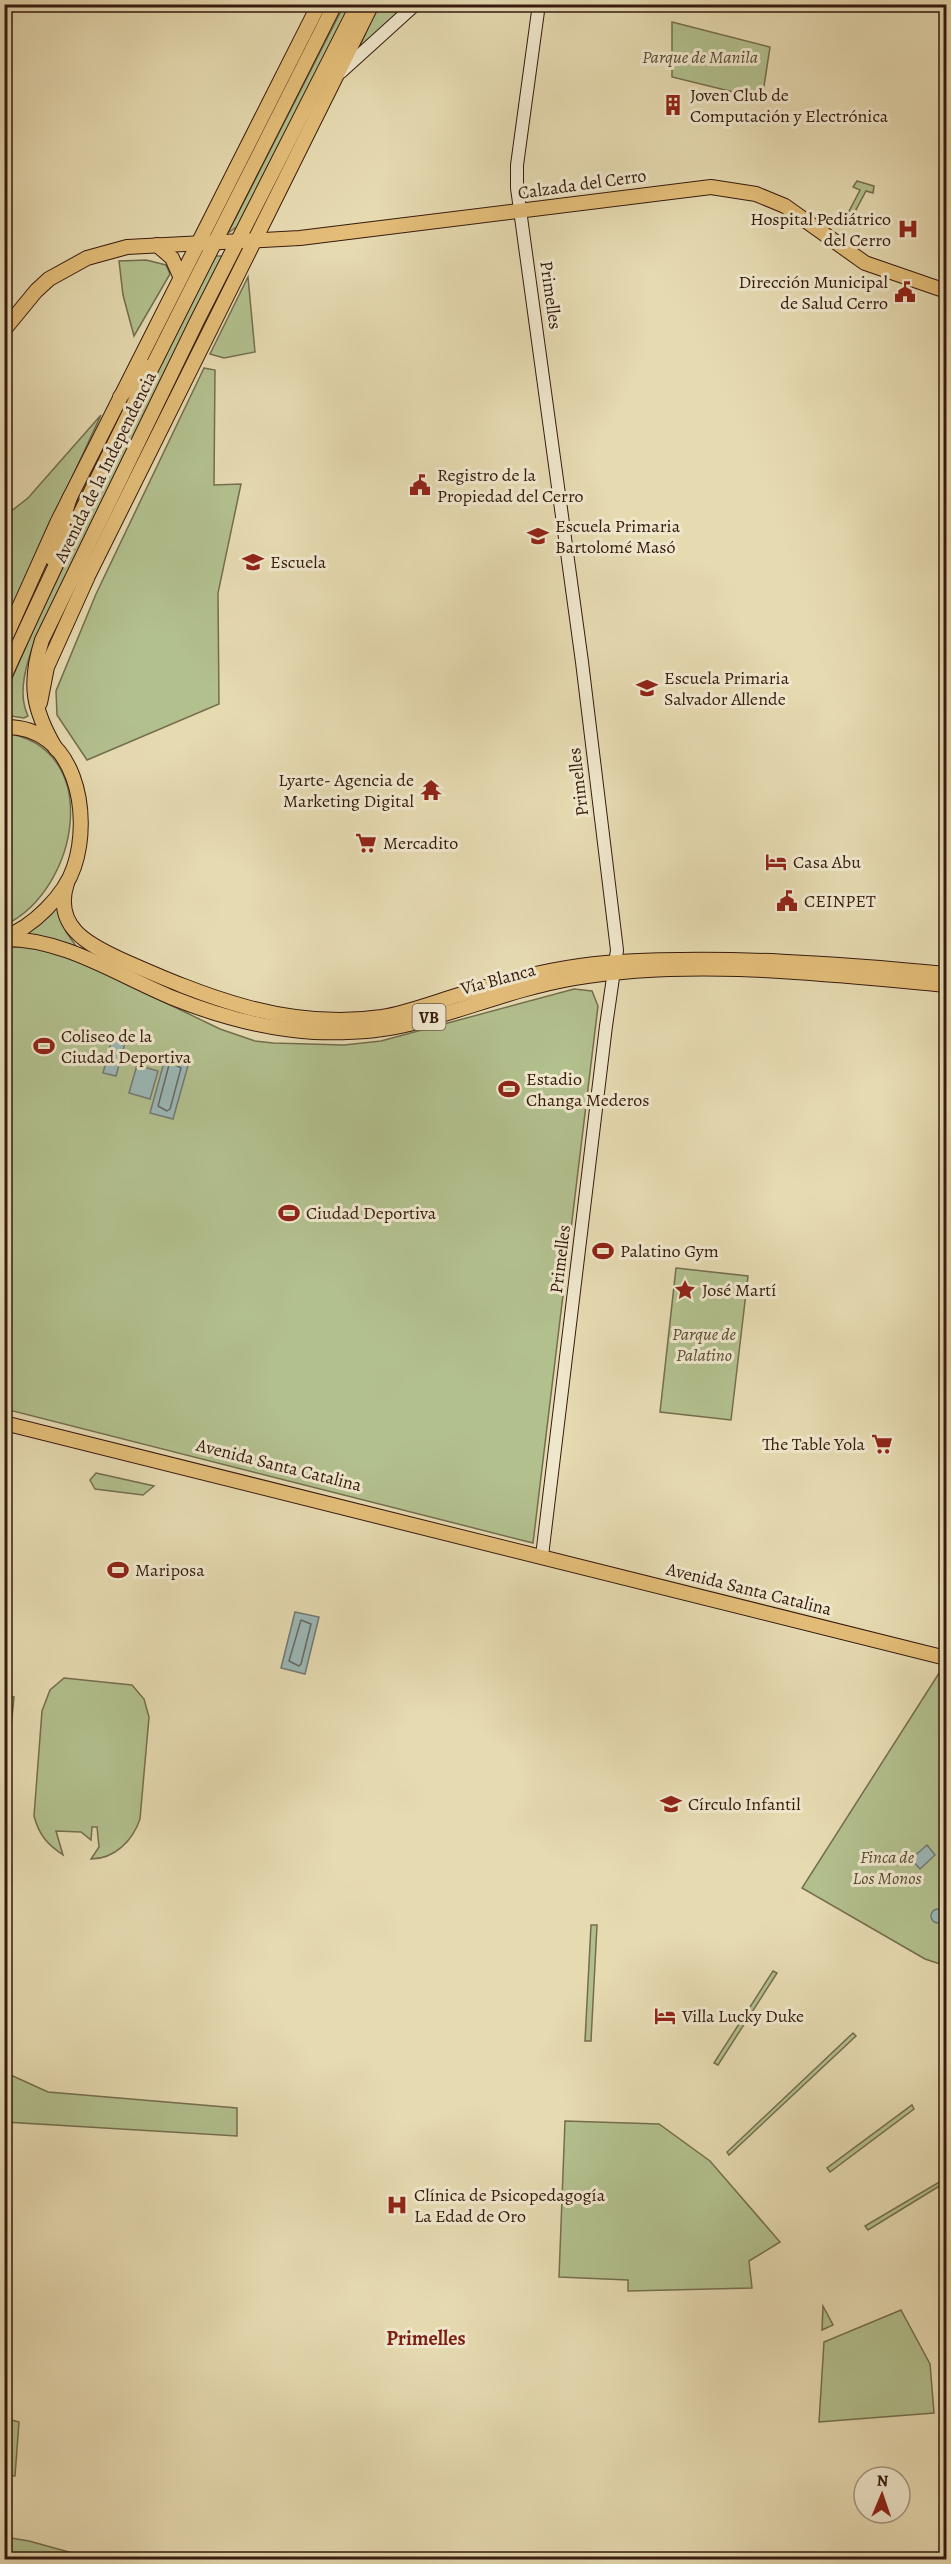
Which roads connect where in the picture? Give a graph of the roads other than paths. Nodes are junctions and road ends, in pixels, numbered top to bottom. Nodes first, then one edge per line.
1 (319, 4) edge
2 (335, 4) edge
3 (358, 4) edge
4 (372, 4) edge
5 (416, 4) edge
6 (539, 4) edge
7 (340, 73) junction
8 (520, 211) junction
9 (254, 241) junction
10 (215, 242) junction
11 (238, 242) junction
12 (197, 243) junction
13 (157, 245) junction
14 (180, 276) junction
15 (946, 291) edge
16 (4, 330) edge
17 (159, 354) junction
18 (120, 397) junction
19 (70, 497) junction
20 (42, 591) junction
21 (4, 641) edge
22 (4, 677) edge
23 (39, 717) junction
24 (4, 727) edge
25 (56, 749) junction
26 (68, 881) junction
27 (4, 938) edge
28 (615, 968) junction
29 (946, 974) edge
30 (946, 985) edge
31 (4, 1414) edge
32 (4, 1423) edge
33 (542, 1556) junction
34 (946, 1658) edge

1 - 12 main road
2 - 10 main road
3 - 11 main road, Avenida de la Independencia
4 - 7 main road
5 - 7 main road
6 - 8 main road, Primelles
7 - 9 main road
8 - 9 main road, Calzada del Cerro
8 - 15 main road, Calzada del Cerro
8 - 28 main road, Primelles
9 - 11 main road, Calzada del Cerro
9 - 23 main road
10 - 11 main road, Calzada del Cerro
10 - 12 main road, Calzada del Cerro
10 - 17 main road
11 - 23 main road, Avenida de la Independencia
12 - 13 main road, Calzada del Cerro
12 - 14 main road
13 - 14 main road
13 - 16 main road, Calzada del Cerro
14 - 18 main road
17 - 18 main road
17 - 20 main road
18 - 19 main road
19 - 20 main road
19 - 21 main road
20 - 22 main road
23 - 25 main road, Avenida de la Independencia
24 - 25 main road
25 - 26 main road
26 - 27 main road
26 - 28 main road, Vía Blanca / VB
27 - 28 main road, Vía Blanca / VB
28 - 29 main road, Vía Blanca / VB
28 - 30 main road, Vía Blanca / VB
28 - 33 main road, Primelles
31 - 33 main road, Avenida Santa Catalina
32 - 33 main road, Avenida Santa Catalina
33 - 34 main road, Avenida Santa Catalina

